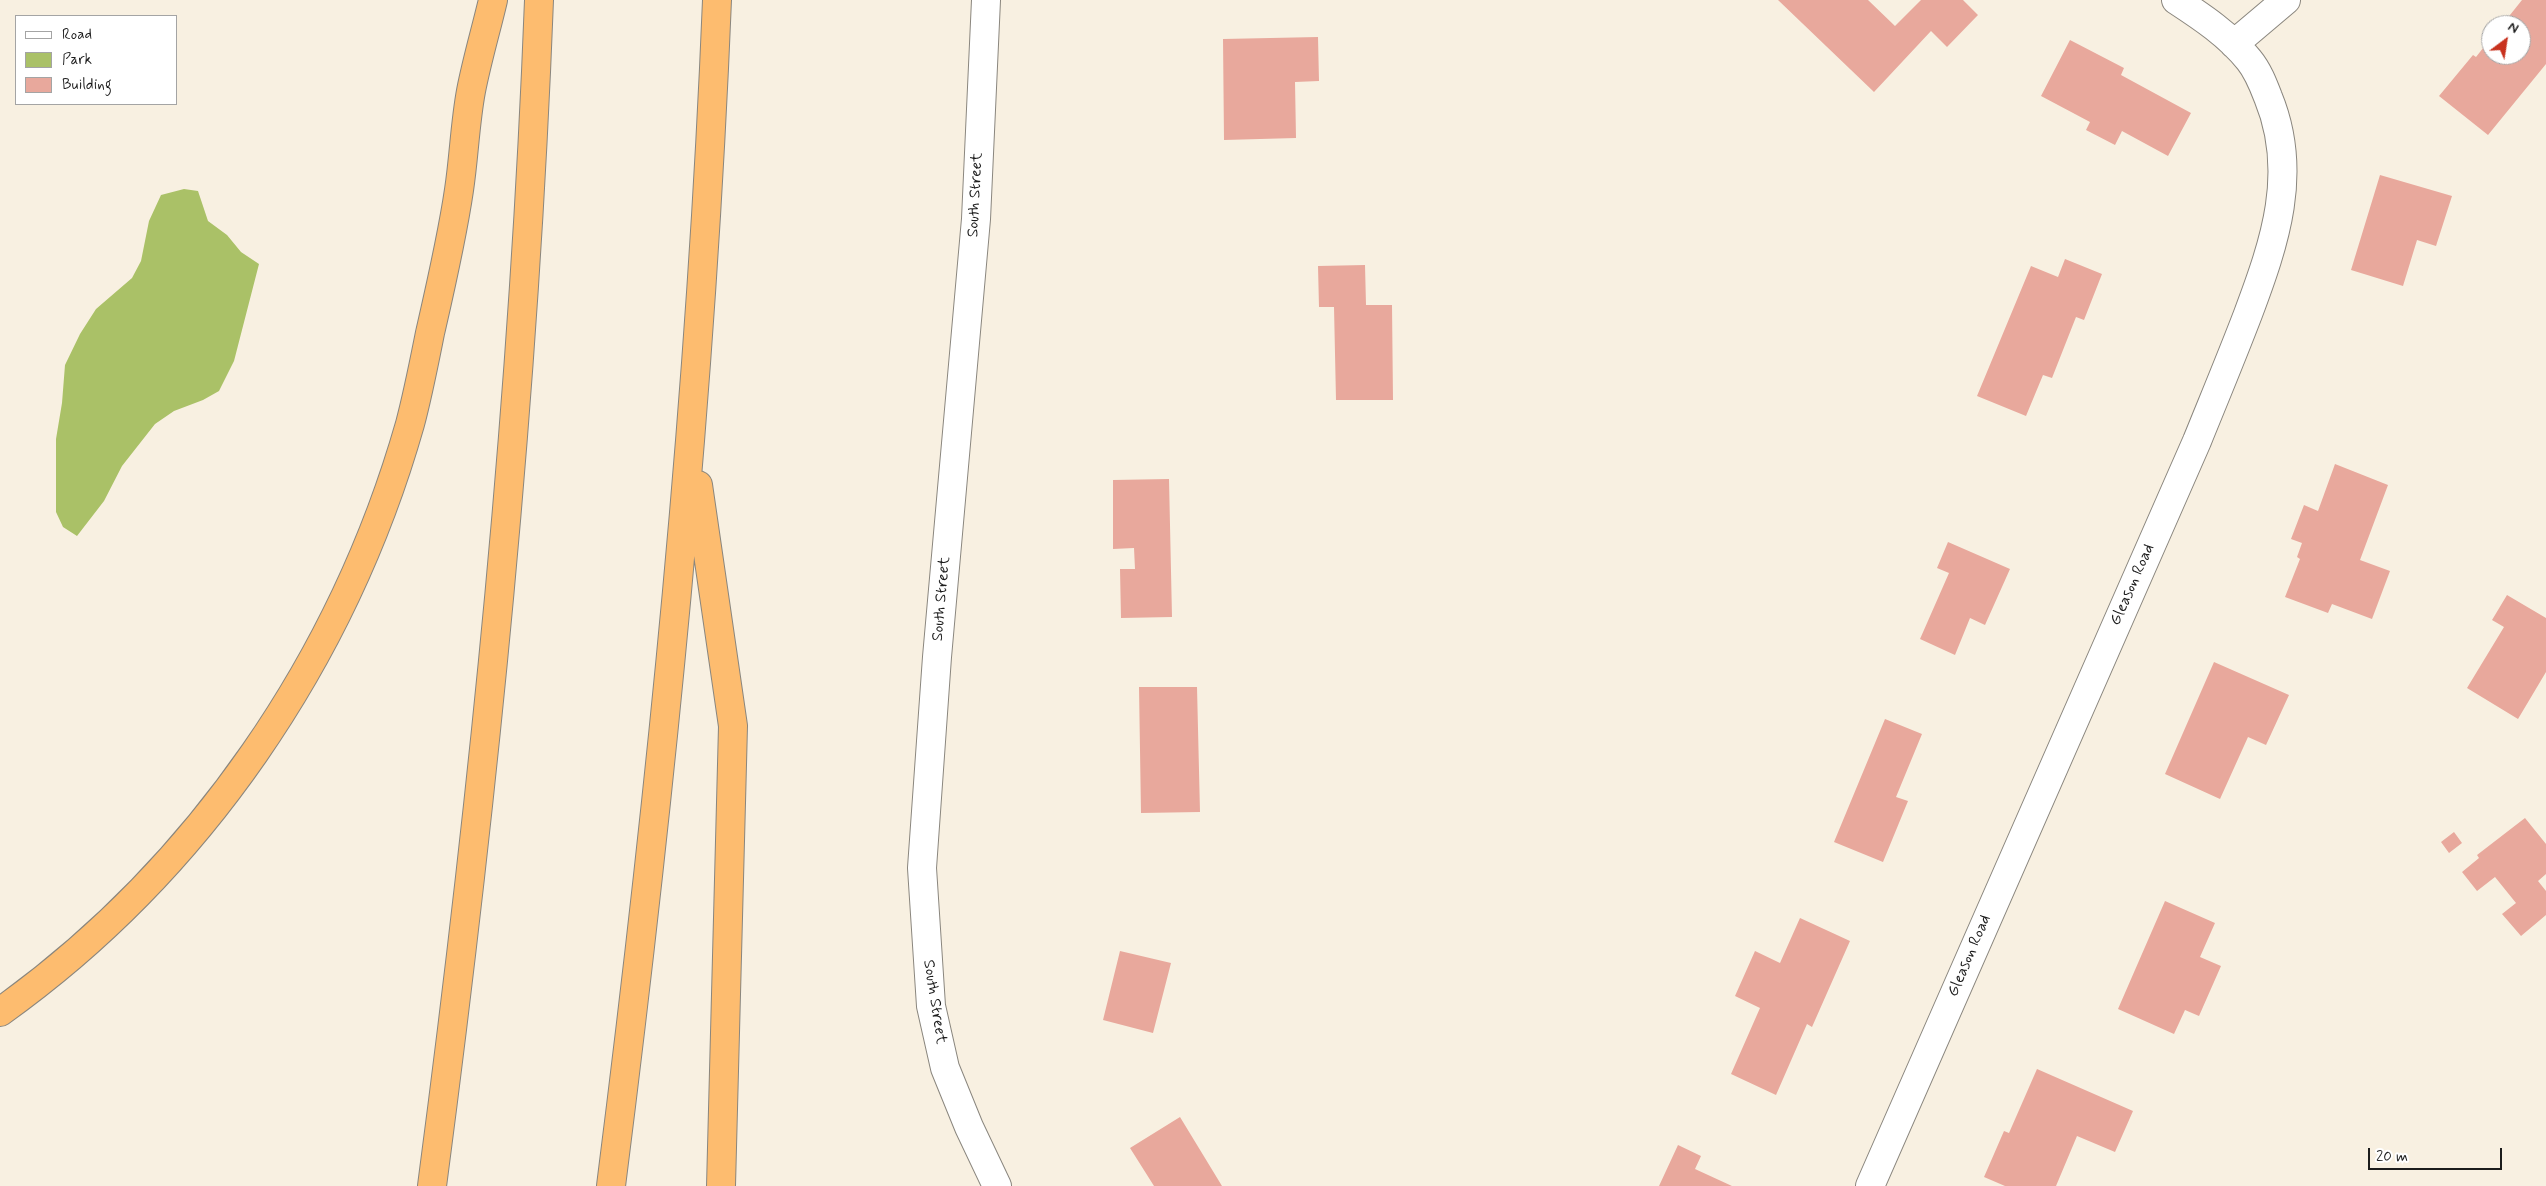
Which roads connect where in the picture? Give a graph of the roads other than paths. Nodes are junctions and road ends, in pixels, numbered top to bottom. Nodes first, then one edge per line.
1 (493, 0) edge
2 (539, 0) edge
3 (717, 0) edge
4 (986, 0) edge
5 (2176, 0) edge
6 (2286, 0) edge
7 (2234, 44) junction
8 (691, 434) junction
9 (0, 1012) edge
10 (432, 1186) edge
11 (611, 1186) edge
12 (721, 1186) edge
13 (997, 1186) edge
14 (1870, 1186) edge

1 - 9 highway
2 - 10 highway
3 - 8 highway
4 - 13 street, South Street
5 - 7 street, Gleason Road
6 - 7 street
7 - 14 street, Gleason Road
8 - 11 highway
8 - 12 highway

